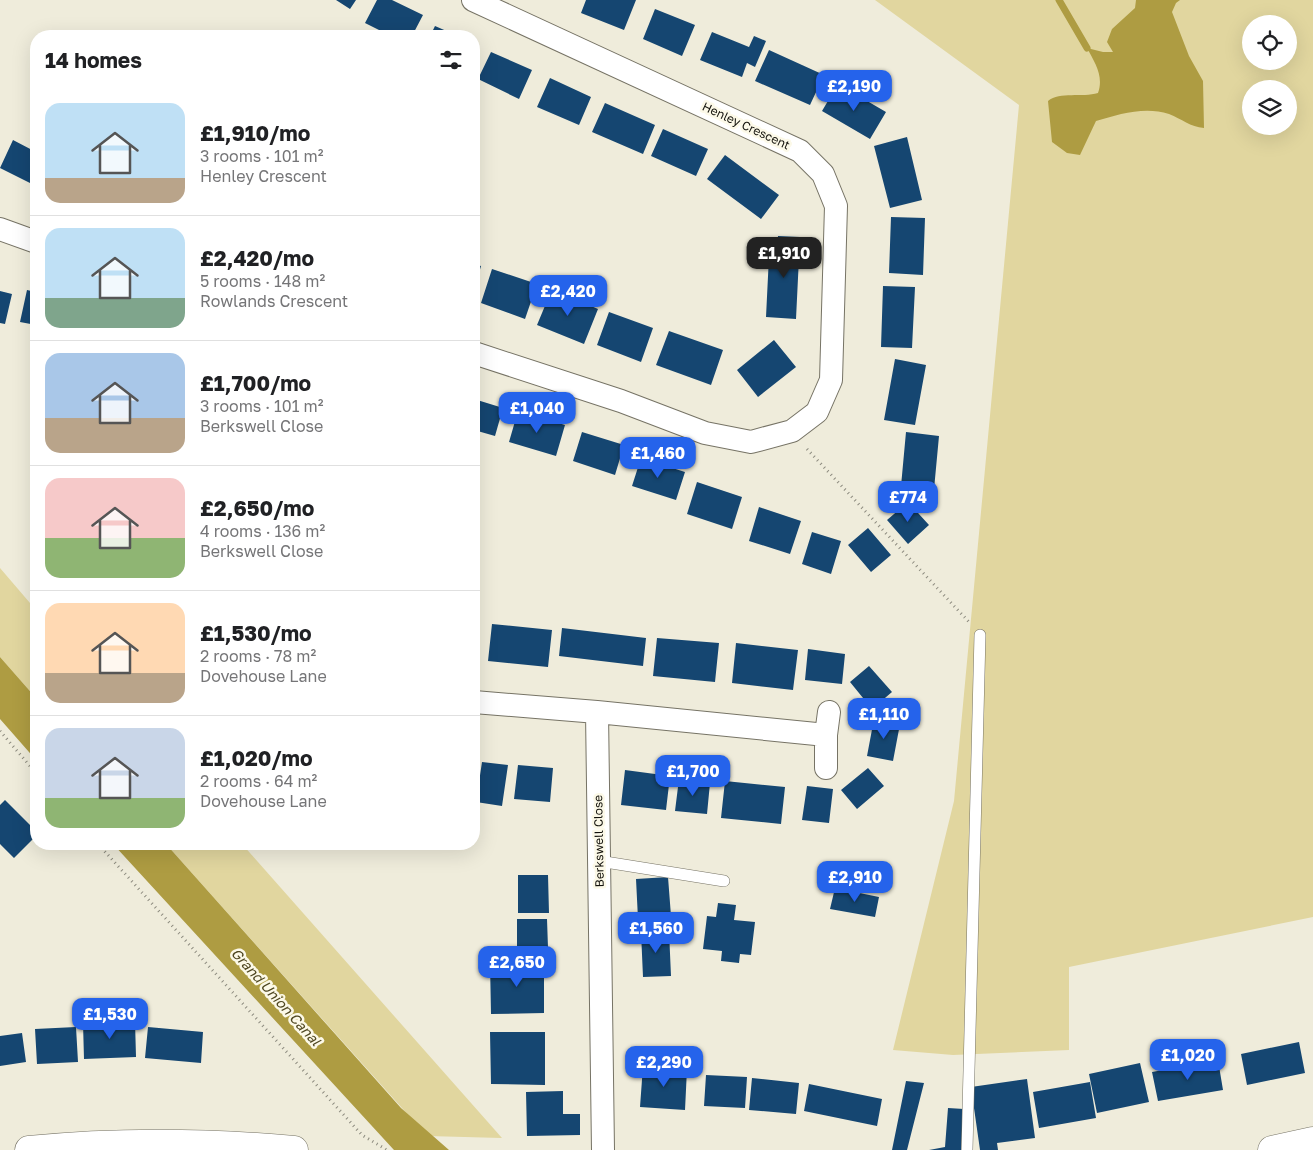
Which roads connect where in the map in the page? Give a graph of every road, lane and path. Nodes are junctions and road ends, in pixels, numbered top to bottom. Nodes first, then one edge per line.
1 (473, 0) edge
2 (0, 229) edge
3 (30, 240) edge
4 (480, 355) edge
5 (792, 432) junction
6 (980, 635) joint
7 (480, 702) edge
8 (597, 712) junction
9 (829, 712) dead end
10 (0, 731) edge
11 (826, 735) junction
12 (30, 766) edge
13 (826, 768) dead end
14 (103, 850) edge
15 (599, 861) junction
16 (724, 881) dead end
17 (1313, 1142) edge
18 (29, 1150) edge
19 (294, 1150) edge
20 (387, 1150) edge
21 (603, 1150) edge
22 (967, 1150) edge
23 (1272, 1150) edge

1 - 5 street, Henley Crescent
2 - 3 street
4 - 5 street
5 - 6 path
6 - 22 lane
7 - 8 street
8 - 11 street
8 - 15 street, Berkswell Close
9 - 11 street
10 - 12 path
11 - 13 street
14 - 20 path
15 - 16 lane
15 - 21 street, Berkswell Close
17 - 23 street
18 - 19 street

